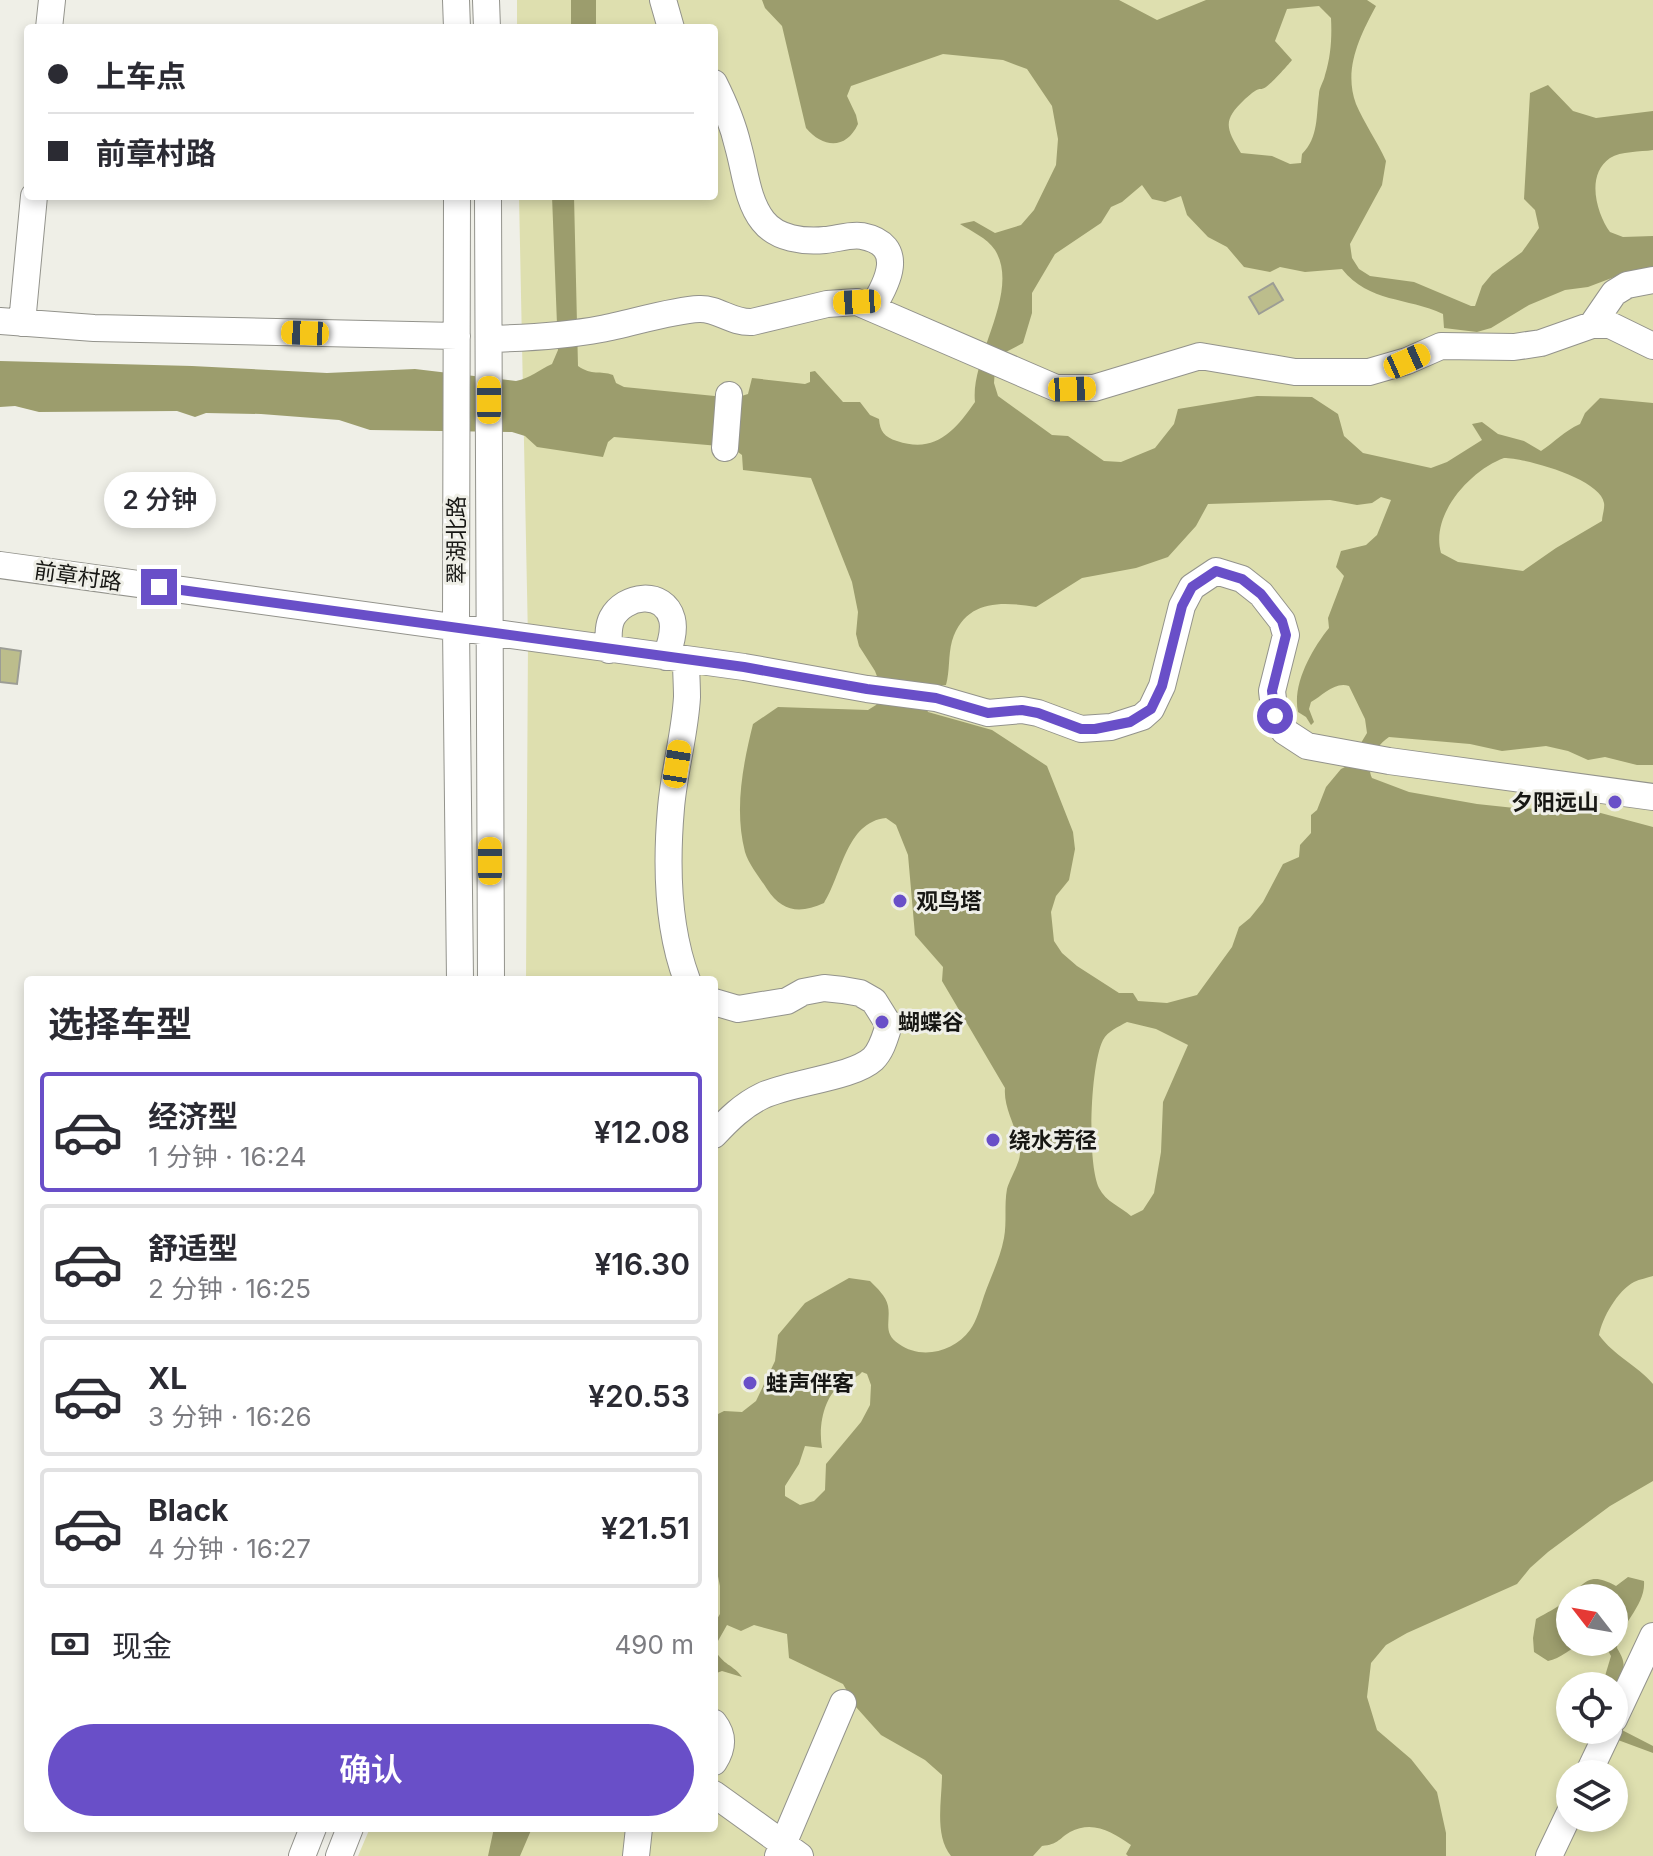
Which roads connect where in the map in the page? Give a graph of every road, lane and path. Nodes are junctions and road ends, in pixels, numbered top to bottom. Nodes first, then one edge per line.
1 (52, 0) edge
2 (456, 0) edge
3 (486, 0) edge
4 (663, 0) edge
5 (49, 24) edge
6 (457, 24) edge
7 (487, 24) edge
8 (670, 24) edge
9 (718, 93) edge
10 (33, 200) edge
11 (457, 200) edge
12 (488, 200) edge
13 (1653, 280) edge
14 (872, 308) junction
15 (11, 322) edge
16 (1592, 325) junction
17 (457, 336) junction
18 (489, 339) junction
19 (1653, 346) edge
20 (729, 395) dead end
21 (725, 448) dead end
22 (0, 565) edge
23 (456, 627) junction
24 (490, 633) junction
25 (609, 650) junction
26 (676, 658) junction
27 (1653, 797) edge
28 (460, 976) edge
29 (491, 976) edge
30 (686, 976) edge
31 (718, 1003) edge
32 (718, 1131) edge
33 (1653, 1636) edge
34 (1628, 1689) edge
35 (843, 1703) dead end
36 (718, 1730) edge
37 (718, 1754) edge
38 (718, 1797) edge
39 (311, 1832) edge
40 (348, 1832) edge
41 (639, 1832) edge
42 (1560, 1832) edge
43 (787, 1852) edge
44 (302, 1856) edge
45 (339, 1856) edge
46 (636, 1856) edge
47 (1549, 1856) edge

1 - 5 street
2 - 6 street
3 - 7 street
4 - 8 street
9 - 14 street
10 - 15 street
11 - 17 street, 翠湖北路
12 - 18 street, 翠湖北路
13 - 16 street
14 - 16 street
14 - 18 street
15 - 17 street
16 - 19 street
17 - 23 street, 翠湖北路
18 - 24 street, 翠湖北路
20 - 21 street
22 - 23 street, 前章村路
23 - 24 street, 前章村路
23 - 28 street, 翠湖北路
24 - 25 street, 前章村路
24 - 29 street, 翠湖北路
25 - 26 street, 前章村路
25 - 26 street
26 - 27 street, 前章村路
26 - 30 street
31 - 32 street
33 - 34 street
35 - 43 street
36 - 37 street
38 - 43 street
39 - 44 street
40 - 45 street
41 - 46 street
42 - 47 street

